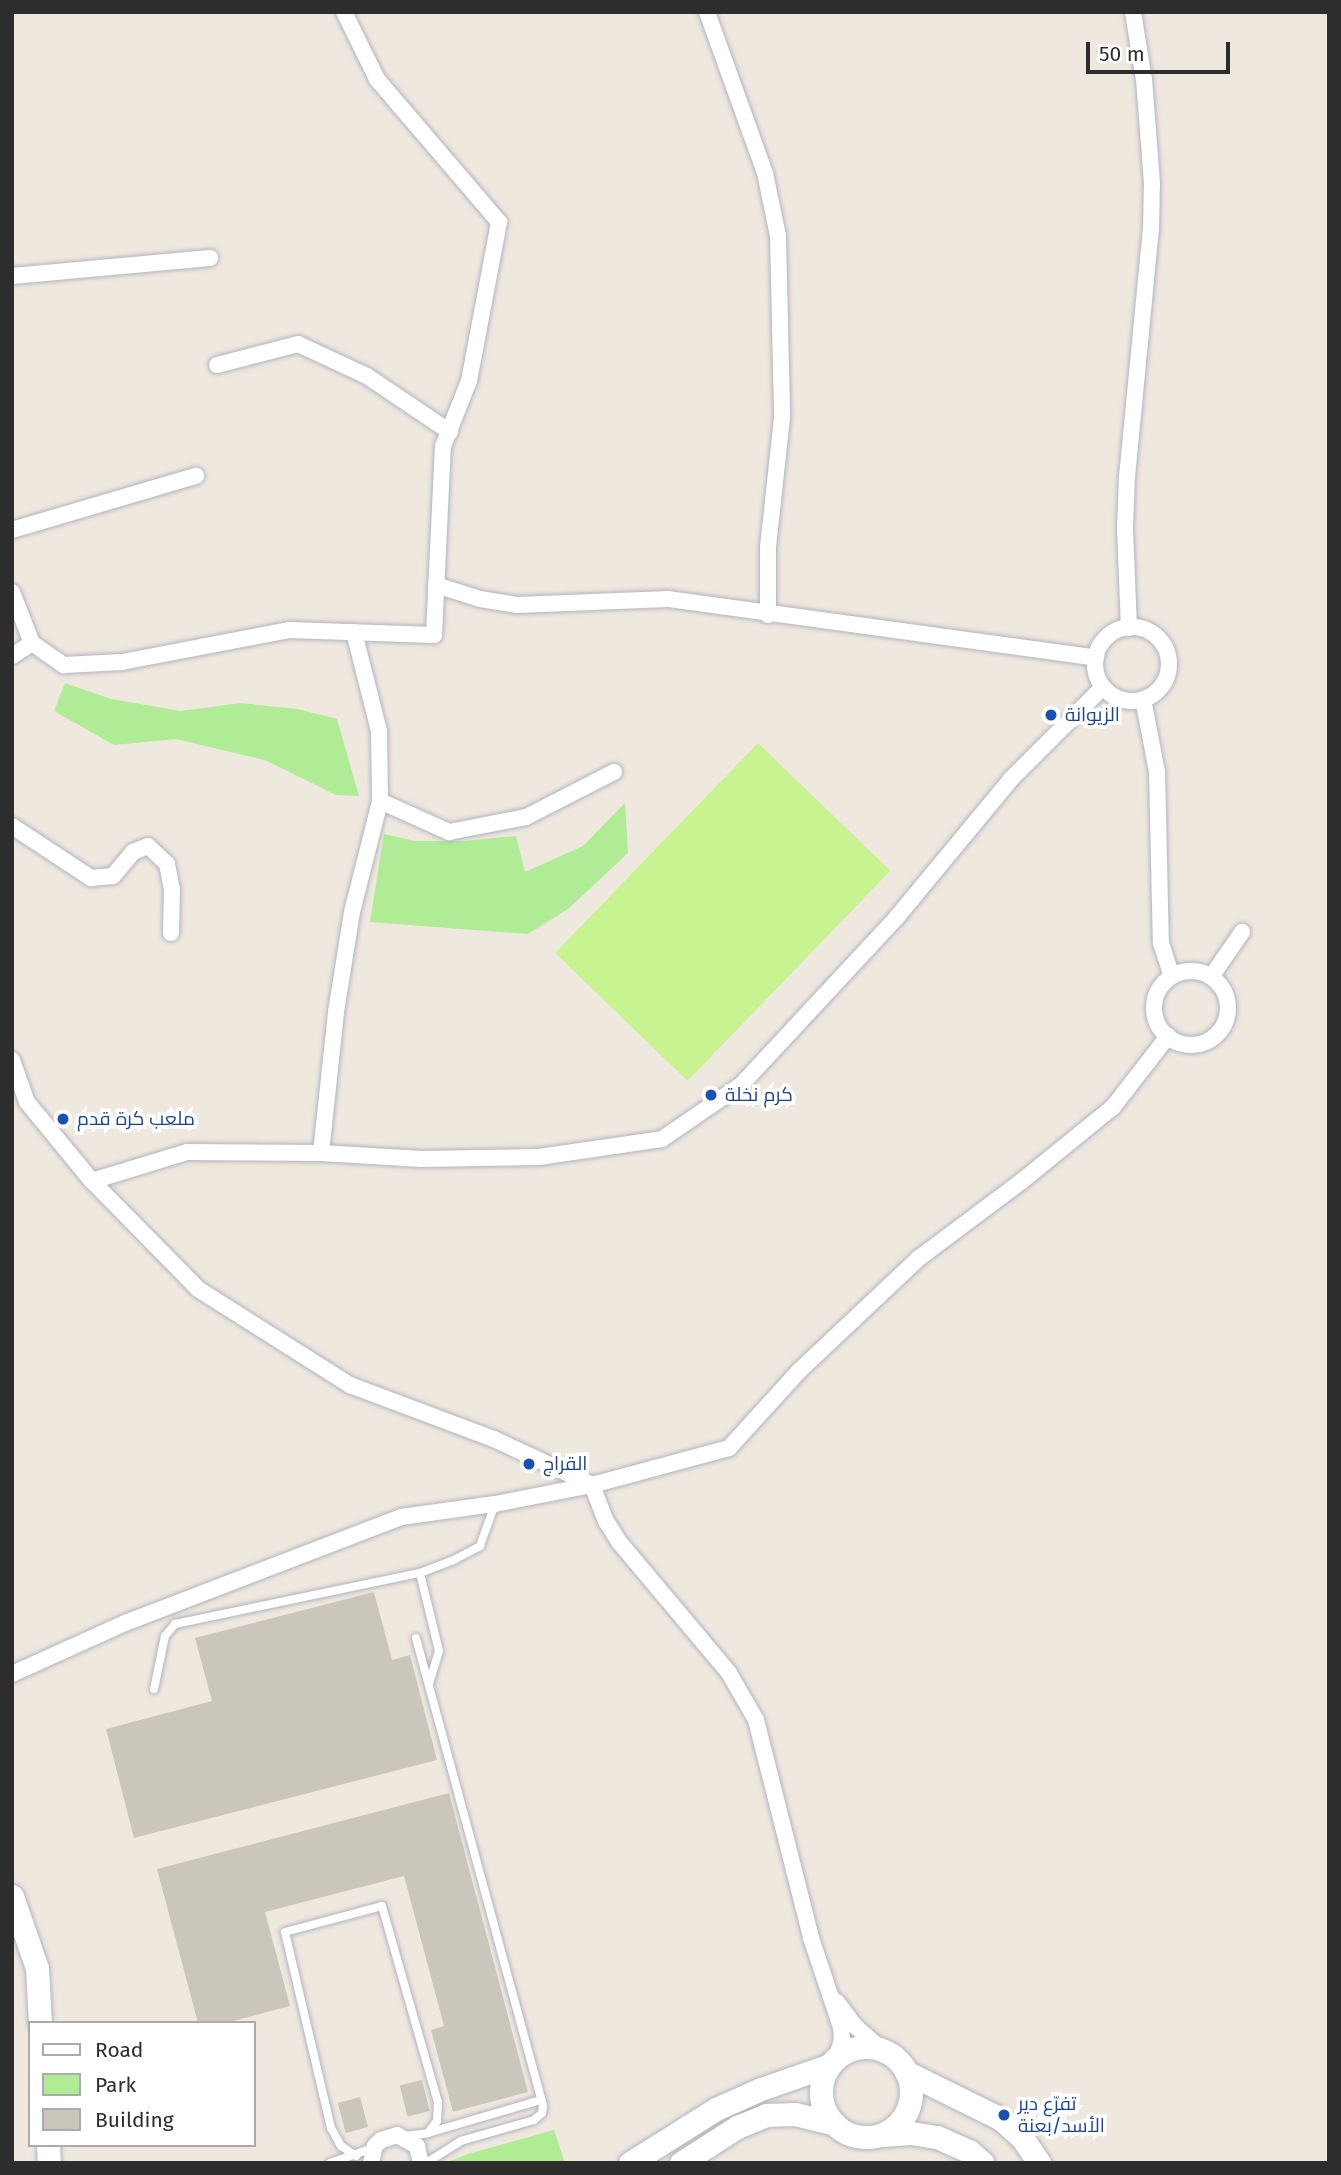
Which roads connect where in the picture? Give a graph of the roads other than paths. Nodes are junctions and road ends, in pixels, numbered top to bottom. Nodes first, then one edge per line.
1 (344, 12) edge
2 (707, 12) edge
3 (1133, 12) edge
4 (210, 258) dead end
5 (12, 276) edge
6 (217, 365) dead end
7 (450, 432) junction
8 (196, 477) dead end
9 (12, 530) edge
10 (436, 585) junction
11 (12, 592) edge
12 (768, 615) junction
13 (1129, 628) junction
14 (354, 632) junction
15 (32, 643) junction
16 (12, 656) edge
17 (1096, 658) junction
18 (1103, 687) junction
19 (1143, 699) junction
20 (614, 772) dead end
21 (380, 801) junction
22 (12, 826) edge
23 (1242, 932) dead end
24 (171, 933) dead end
25 (1172, 976) junction
26 (1211, 977) junction
27 (1168, 1036) junction
28 (12, 1060) edge
29 (321, 1153) junction
30 (92, 1181) junction
31 (592, 1485) junction
32 (495, 1504) junction
33 (420, 1573) junction
34 (416, 1638) dead end
35 (12, 1674) edge
36 (429, 1685) junction
37 (154, 1689) dead end
38 (12, 1896) edge
39 (829, 1988) junction
40 (40, 2021) edge
41 (885, 2052) junction
42 (833, 2062) junction
43 (906, 2072) junction
44 (541, 2100) junction
45 (835, 2124) junction
46 (428, 2133) junction
47 (405, 2136) junction
48 (878, 2136) junction
49 (375, 2146) junction
50 (356, 2156) junction
51 (330, 2163) edge
52 (371, 2163) edge
53 (424, 2163) edge
54 (630, 2163) edge
55 (681, 2163) edge
56 (983, 2163) edge
57 (1039, 2163) edge

1 - 7 street
2 - 12 street
3 - 13 street
4 - 5 street
6 - 7 street
7 - 10 street
8 - 9 street
10 - 12 street
10 - 14 street
11 - 15 street
12 - 17 street
13 - 17 street
13 - 19 street
14 - 15 street
14 - 21 street
15 - 16 street
17 - 18 street
18 - 19 street
18 - 29 street
19 - 25 street
20 - 21 street
21 - 29 street
22 - 24 street
23 - 26 street
25 - 26 street
25 - 27 street
26 - 27 street
27 - 31 street
28 - 30 street
29 - 30 street
30 - 31 street
31 - 32 street
31 - 39 street
32 - 33 lane
32 - 35 street
33 - 36 lane
33 - 37 lane
34 - 36 lane
36 - 44 lane
38 - 40 main road
39 - 41 street
39 - 42 street
41 - 42 main road
41 - 43 main road
42 - 45 main road
42 - 54 main road
43 - 48 main road
43 - 57 main road
44 - 46 lane
44 - 53 lane
45 - 48 main road
45 - 55 main road
46 - 47 lane
46 - 50 lane
47 - 49 street
47 - 53 street
48 - 56 main road
49 - 50 lane
49 - 52 street
50 - 51 lane

